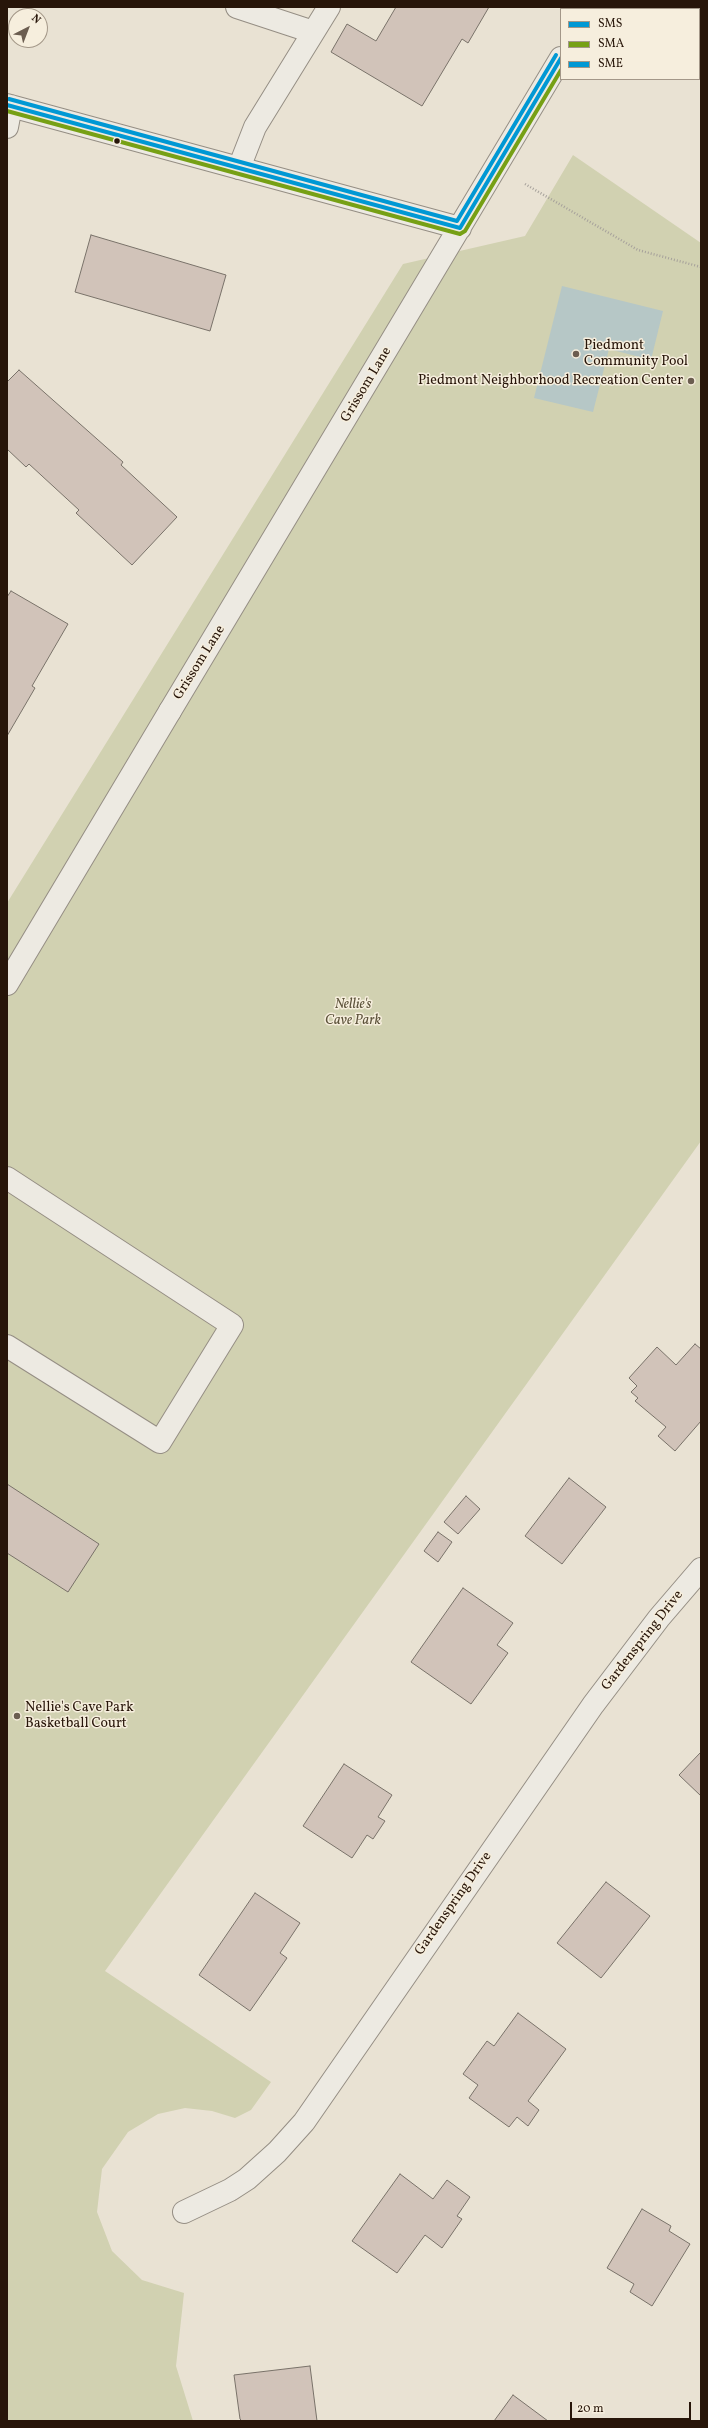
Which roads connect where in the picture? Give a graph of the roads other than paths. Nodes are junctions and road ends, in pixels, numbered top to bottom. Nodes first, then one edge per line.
1 (237, 7) edge
2 (329, 7) edge
3 (313, 32) junction
4 (560, 60) edge
5 (9, 105) edge
6 (7, 127) edge
7 (239, 168) junction
8 (460, 228) junction
9 (7, 984) edge
10 (7, 1178) edge
11 (7, 1346) edge
12 (701, 1569) edge
13 (184, 2212) dead end

1 - 3 street
2 - 3 street
3 - 7 street
4 - 8 street, Grissom Lane
5 - 6 street
5 - 7 street
7 - 8 street
8 - 9 street, Grissom Lane
10 - 11 street
12 - 13 street, Gardenspring Drive

